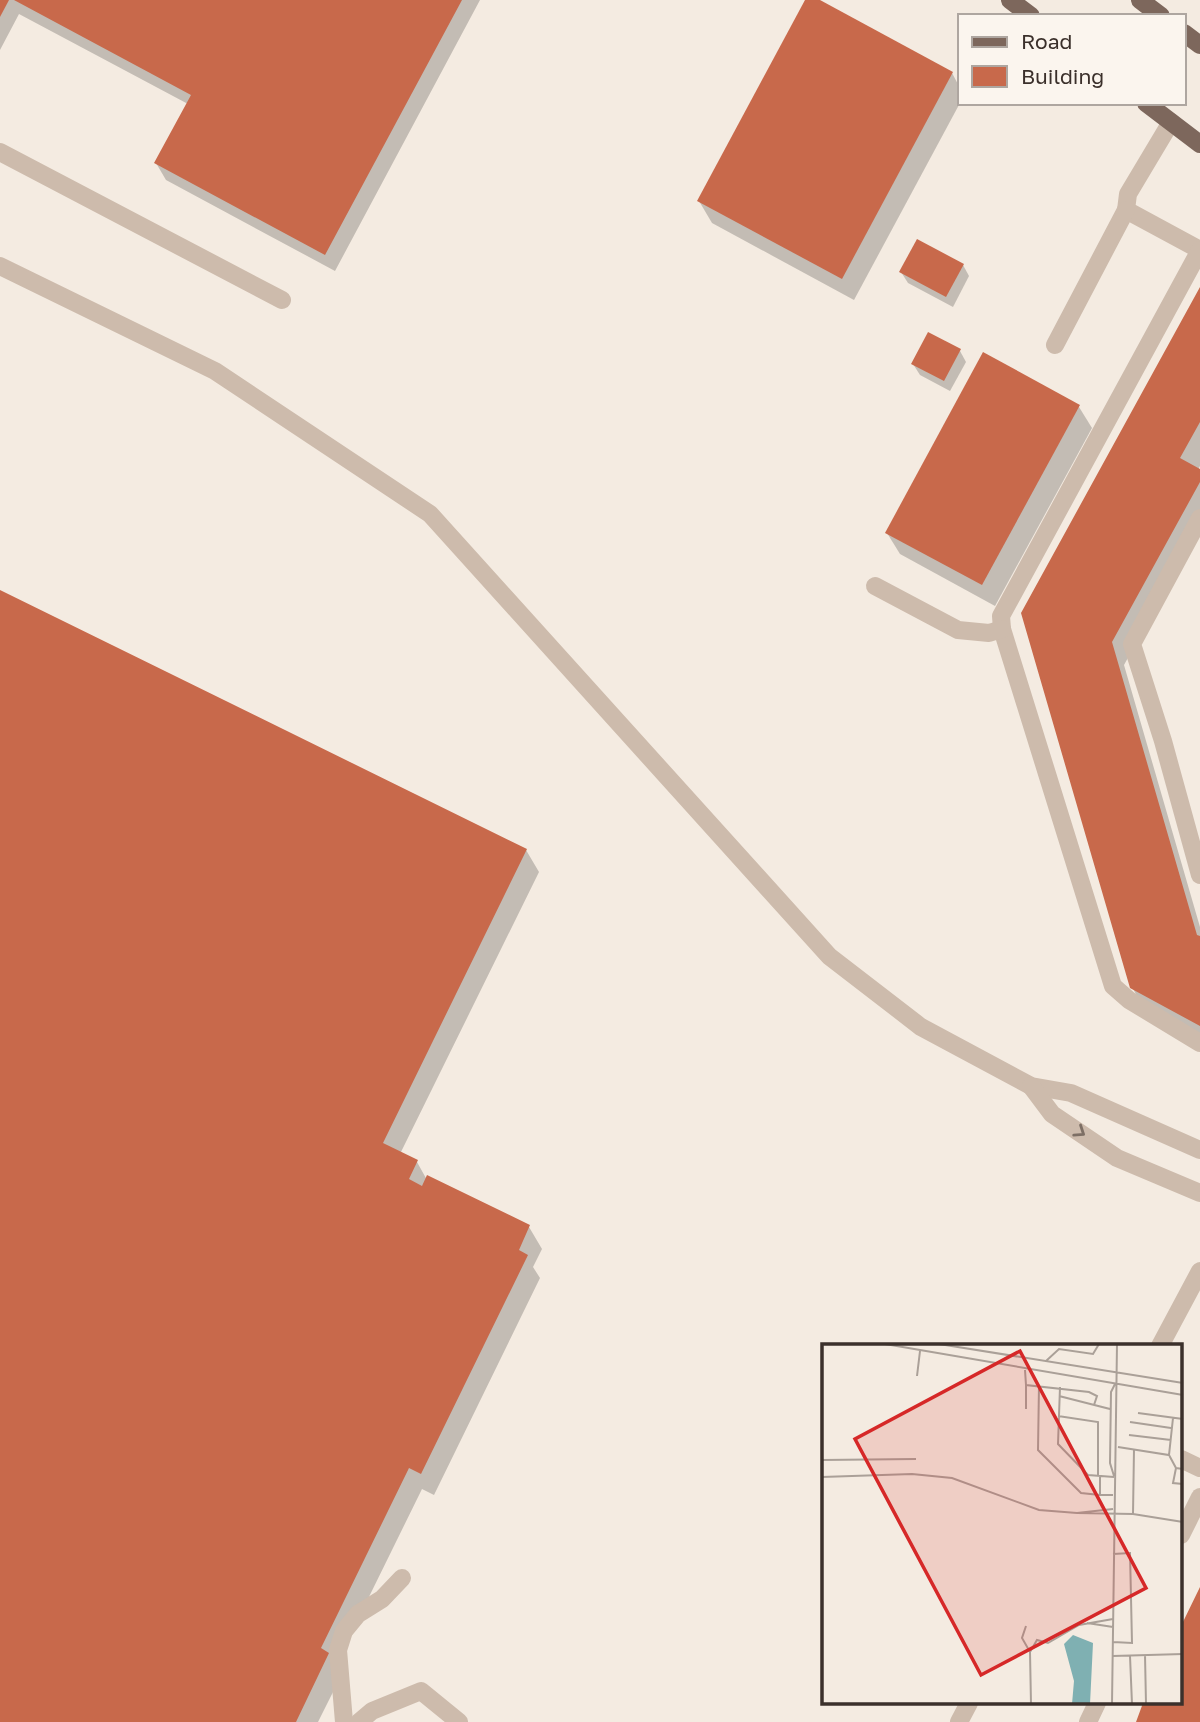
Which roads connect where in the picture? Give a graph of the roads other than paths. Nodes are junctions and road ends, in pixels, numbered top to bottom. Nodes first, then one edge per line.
1 (1010, 0) edge
2 (1140, 0) edge
3 (1028, 14) edge
4 (1158, 14) edge
5 (1149, 105) edge
6 (1171, 122) junction
7 (1200, 144) edge
8 (0, 152) edge
9 (1126, 210) junction
10 (1200, 250) edge
11 (0, 266) edge
12 (282, 300) dead end
13 (1055, 345) dead end
14 (1200, 518) edge
15 (875, 586) dead end
16 (1002, 629) junction
17 (1200, 875) edge
18 (1200, 1043) edge
19 (1031, 1086) junction
20 (1200, 1150) edge
21 (1200, 1193) edge
22 (1200, 1271) edge
23 (1161, 1344) edge
24 (1182, 1459) edge
25 (1200, 1468) edge
26 (1200, 1497) edge
27 (1182, 1533) edge
28 (402, 1578) dead end
29 (969, 1704) edge
30 (1097, 1704) edge
31 (344, 1722) edge
32 (359, 1722) edge
33 (459, 1722) edge
34 (959, 1722) edge
35 (1088, 1722) edge

1 - 3 main road
2 - 4 main road
5 - 6 main road
6 - 7 main road
6 - 9 street
8 - 12 street
9 - 10 street
9 - 13 street
10 - 16 street
11 - 19 street
14 - 17 street
15 - 16 street
16 - 18 street
19 - 20 street
19 -> 21 street
22 - 23 street
24 - 25 street
26 - 27 street
28 - 31 street
29 - 34 street
30 - 35 street
32 - 33 street

